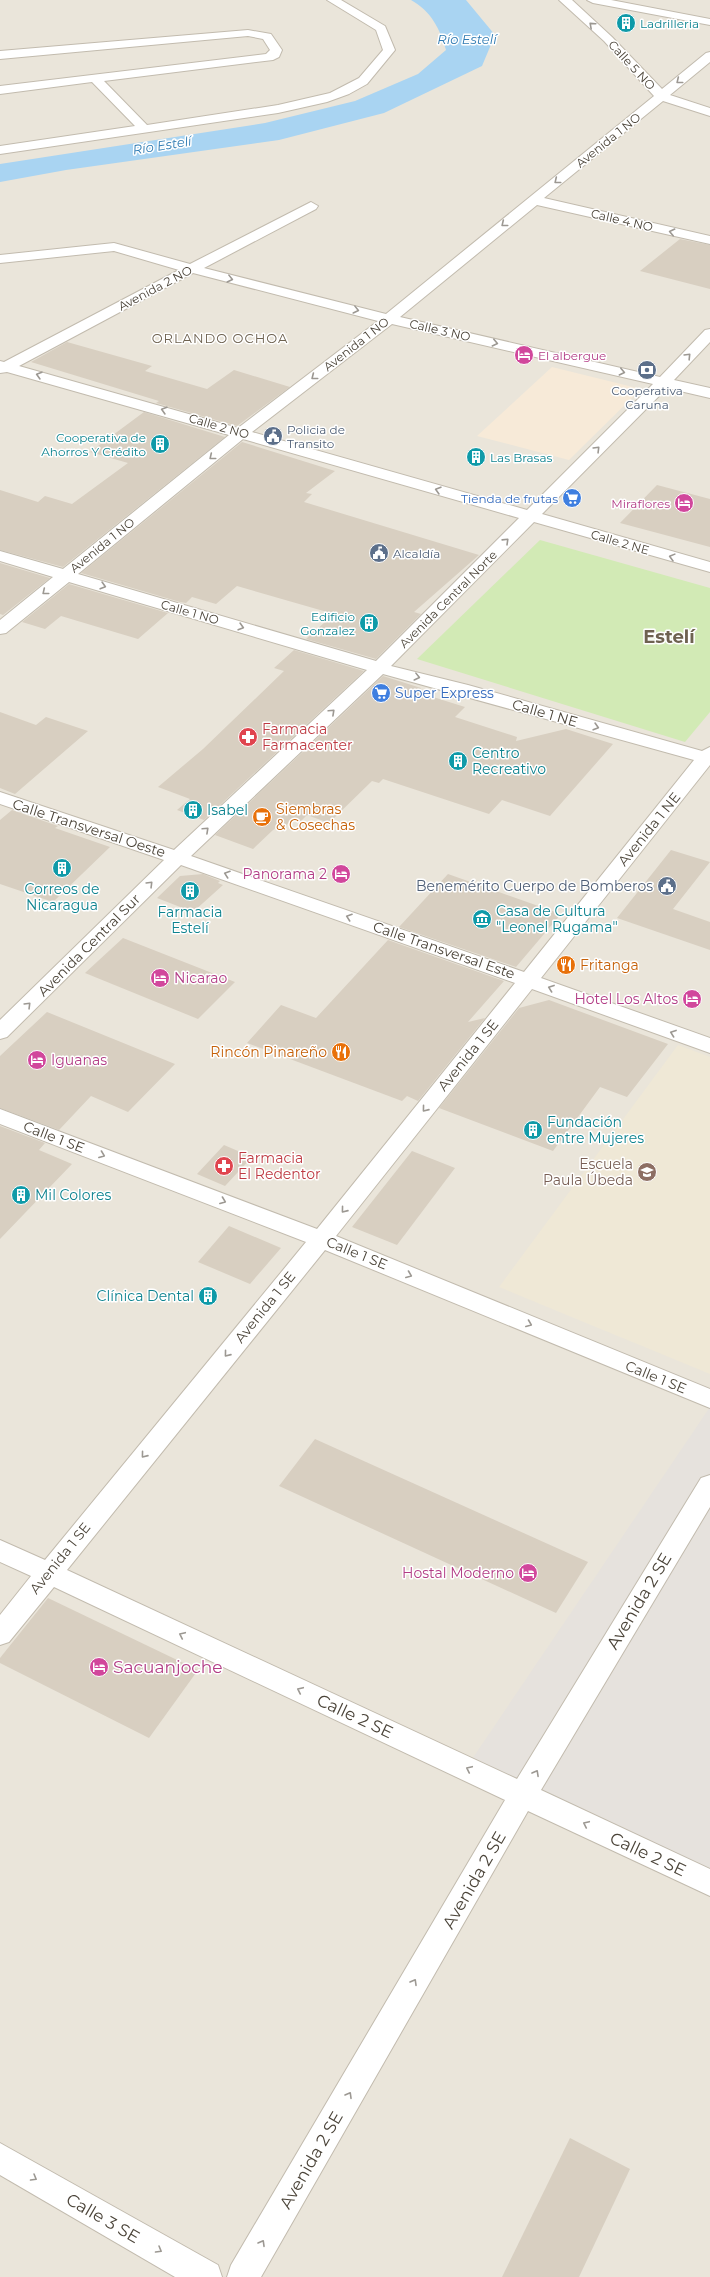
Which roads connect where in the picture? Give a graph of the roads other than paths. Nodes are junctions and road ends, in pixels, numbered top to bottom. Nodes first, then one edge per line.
1 (333, 0) edge
2 (565, 0) edge
3 (593, 0) edge
4 (710, 22) edge
5 (0, 55) edge
6 (710, 56) edge
7 (95, 78) junction
8 (0, 90) edge
9 (661, 96) junction
10 (710, 112) edge
11 (144, 130) junction
12 (0, 150) edge
13 (534, 200) junction
14 (310, 206) dead end
15 (710, 240) edge
16 (0, 259) edge
17 (192, 269) junction
18 (389, 319) junction
19 (710, 333) edge
20 (2, 367) edge
21 (664, 382) junction
22 (710, 393) edge
23 (242, 432) junction
24 (530, 516) junction
25 (0, 556) edge
26 (710, 567) edge
27 (66, 575) junction
28 (0, 629) edge
29 (379, 668) junction
30 (709, 756) edge
31 (0, 798) edge
32 (178, 857) junction
33 (528, 980) junction
34 (0, 1032) edge
35 (710, 1046) edge
36 (0, 1116) edge
37 (321, 1239) junction
38 (710, 1399) edge
39 (710, 1485) edge
40 (0, 1550) edge
41 (48, 1573) junction
42 (0, 1634) edge
43 (524, 1795) junction
44 (710, 1883) edge
45 (0, 2158) edge
46 (206, 2277) edge
47 (243, 2277) edge

1 - 11 street
9 -> 2 street, Calle 5 NO
3 - 4 street
5 - 7 street
6 -> 9 street, Avenida 1 NO
7 - 8 street
7 - 11 street
9 - 10 street, Calle 5 NO
9 -> 13 street, Avenida 1 NO
11 - 12 street
15 -> 13 street, Calle 4 NO
13 -> 18 street, Avenida 1 NO
14 - 17 street, Avenida 2 NO
16 - 17 street, Calle 3 NO
17 -> 18 street, Calle 3 NO
17 - 20 street, Avenida 2 NO
18 -> 21 street, Calle 3 NO
18 -> 23 street, Avenida 1 NO
21 -> 19 street, Avenida Central Norte
23 -> 20 street, Calle 2 NO
21 - 22 street, Calle 3 NO
24 -> 21 street, Avenida Central Norte
24 -> 23 street, Calle 2 NO
23 -> 27 street, Avenida 1 NO
26 -> 24 street, Calle 2 NE
29 -> 24 street, Avenida Central Norte
25 - 27 street, Calle 1 NO
27 -> 28 street, Avenida 1 NO
27 -> 29 street, Calle 1 NO
29 -> 30 street, Calle 1 NE
32 -> 29 street, Avenida Central Norte
30 - 33 street, Avenida 1 NE
31 - 32 street, Calle Transversal Oeste
33 -> 32 street, Calle Transversal Este
34 -> 32 street, Avenida Central Sur
35 -> 33 street, Calle Transversal Este
33 -> 37 street, Avenida 1 SE
36 -> 37 street, Calle 1 SE
37 -> 38 street, Calle 1 SE
37 -> 41 street, Avenida 1 SE
43 -> 39 street, Avenida 2 SE
40 - 41 street, Calle 2 SE
41 - 42 street, Avenida 1 SE
43 -> 41 street, Calle 2 SE
44 -> 43 street, Calle 2 SE
47 -> 43 street, Avenida 2 SE
45 -> 46 street, Calle 3 SE

